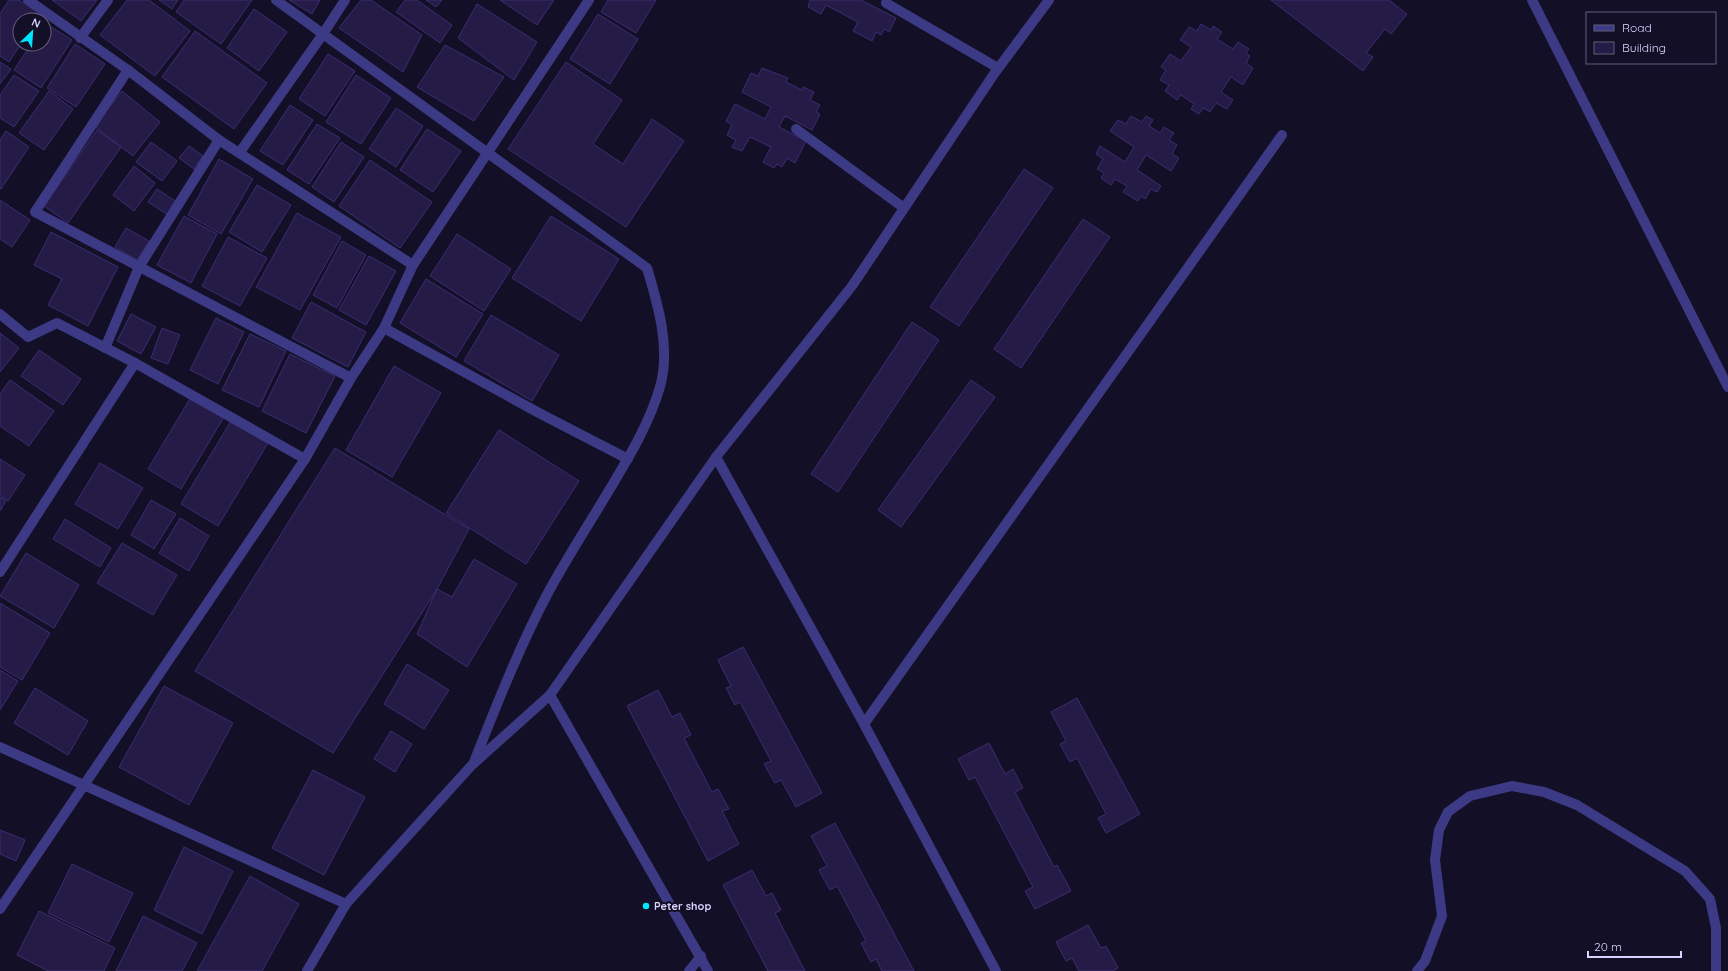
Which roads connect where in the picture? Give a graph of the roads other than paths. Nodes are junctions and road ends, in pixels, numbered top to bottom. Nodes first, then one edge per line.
1 (28, 0) edge
2 (108, 0) edge
3 (276, 0) edge
4 (345, 0) edge
5 (590, 0) edge
6 (1049, 0) edge
7 (1532, 0) edge
8 (886, 3) dead end
9 (323, 34) junction
10 (80, 38) junction
11 (998, 68) junction
12 (128, 70) junction
13 (796, 129) dead end
14 (1282, 135) dead end
15 (219, 140) junction
16 (240, 152) junction
17 (488, 154) junction
18 (904, 208) junction
19 (413, 265) junction
20 (139, 267) junction
21 (0, 314) edge
22 (384, 328) junction
23 (105, 348) junction
24 (135, 363) junction
25 (351, 378) junction
26 (1728, 386) edge
27 (716, 457) junction
28 (305, 459) junction
29 (628, 459) junction
30 (0, 572) edge
31 (550, 695) junction
32 (864, 724) junction
33 (0, 747) edge
34 (472, 765) junction
35 (84, 786) junction
36 (346, 904) junction
37 (0, 909) edge
38 (701, 956) junction
39 (307, 971) edge
40 (689, 971) edge
41 (708, 971) edge
42 (996, 971) edge
43 (1416, 971) edge
44 (1716, 971) edge

1 - 10 street
2 - 10 street
3 - 9 street
4 - 9 street
5 - 17 street
6 - 11 street
7 - 26 street
8 - 11 street
9 - 16 street
9 - 17 street
10 - 12 street
11 - 18 street
12 - 15 street
12 - 20 street
13 - 18 street
14 - 32 street
15 - 16 street
15 - 20 street
16 - 19 street
17 - 19 street
17 - 29 street
18 - 27 street
19 - 22 street
20 - 23 street
20 - 25 street
21 - 23 street
22 - 25 street
22 - 29 street
23 - 24 street
24 - 28 street
24 - 30 street
25 - 28 street
27 - 31 street
27 - 32 street
28 - 35 street
29 - 34 street
31 - 34 street
31 - 38 street
32 - 42 street
33 - 35 street
34 - 36 street
35 - 36 street
35 - 37 street
36 - 39 street
38 - 40 street
38 - 41 street
43 - 44 street

